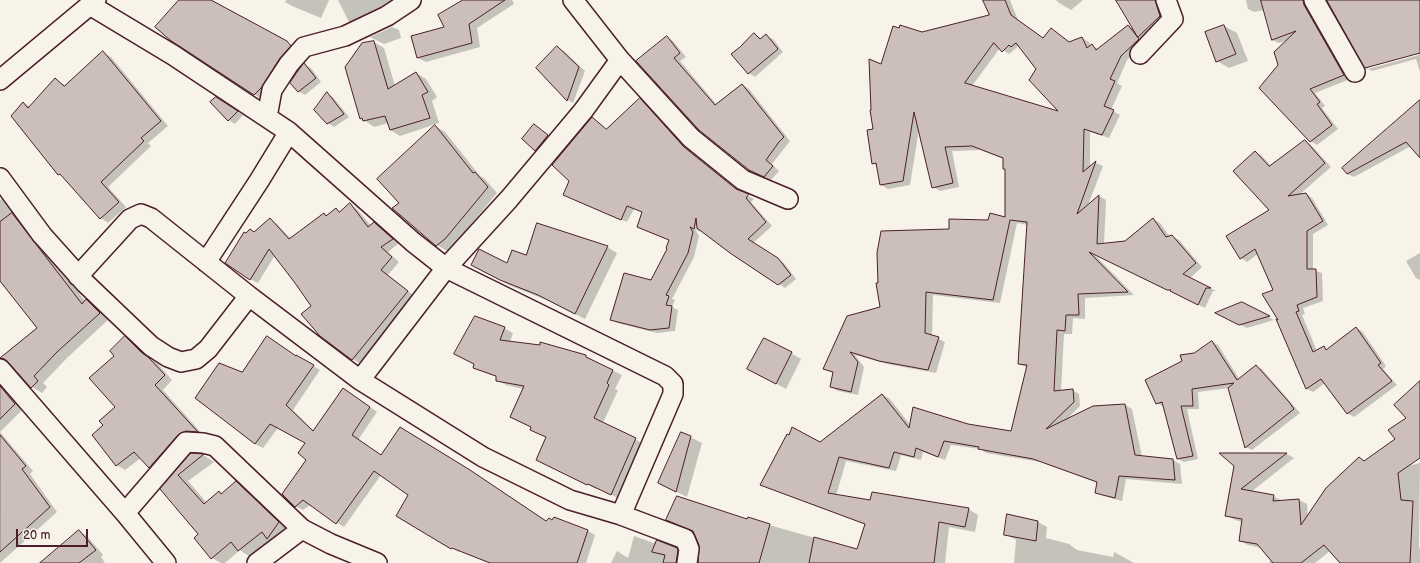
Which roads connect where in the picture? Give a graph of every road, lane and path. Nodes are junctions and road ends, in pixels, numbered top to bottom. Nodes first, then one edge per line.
1 (411, 0) edge
2 (573, 0) edge
3 (1166, 0) edge
4 (1314, 0) edge
5 (93, 3) edge
6 (1140, 54) dead end
7 (620, 60) junction
8 (1355, 72) dead end
9 (0, 80) edge
10 (267, 117) junction
11 (289, 132) junction
12 (0, 178) edge
13 (788, 199) dead end
14 (206, 262) junction
15 (446, 268) junction
16 (78, 276) junction
17 (249, 296) junction
18 (0, 369) edge
19 (360, 380) junction
20 (125, 513) junction
21 (621, 515) junction
22 (302, 529) junction
23 (166, 563) edge
24 (257, 563) edge
25 (377, 563) edge
26 (687, 563) edge

1 - 10 street
2 - 7 street
3 - 6 street
4 - 8 street
5 - 9 street
5 - 10 street
7 - 13 street
7 - 15 street
10 - 11 street
11 - 14 street
11 - 15 street
12 - 16 street
14 - 16 street
14 - 17 street
15 - 19 street
15 - 21 street
16 - 17 street
17 - 19 street
18 - 20 street
19 - 21 street
20 - 22 street
20 - 23 street
21 - 26 street
22 - 24 street
22 - 25 street

